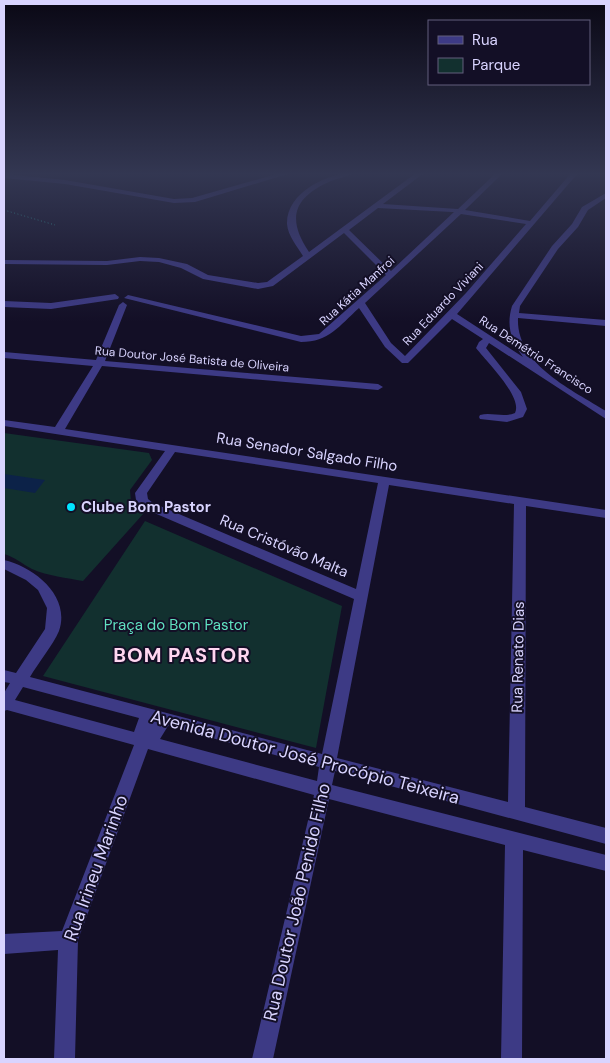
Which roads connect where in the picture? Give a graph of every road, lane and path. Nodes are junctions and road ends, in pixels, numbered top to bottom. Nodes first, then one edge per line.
1 (46, 223) edge
2 (291, 223) edge
3 (352, 223) edge
4 (448, 223) edge
5 (523, 223) edge
6 (577, 223) edge
7 (531, 224) joint
8 (54, 225) dead end
9 (344, 229) junction
10 (308, 257) junction
11 (4, 262) edge
12 (391, 275) junction
13 (126, 302) junction
14 (360, 303) junction
15 (4, 304) edge
16 (452, 315) junction
17 (513, 315) junction
18 (606, 323) edge
19 (489, 339) junction
20 (4, 355) edge
21 (99, 364) junction
22 (540, 373) junction
23 (378, 387) dead end
24 (606, 416) edge
25 (484, 417) dead end
26 (4, 423) edge
27 (58, 431) junction
28 (172, 448) junction
29 (384, 480) junction
30 (520, 501) junction
31 (606, 514) edge
32 (4, 564) edge
33 (361, 597) junction
34 (4, 676) edge
35 (20, 680) junction
36 (4, 704) edge
37 (156, 718) junction
38 (143, 741) junction
39 (328, 763) junction
40 (323, 790) junction
41 (516, 812) junction
42 (606, 836) edge
43 (514, 838) junction
44 (606, 863) edge
45 (68, 940) junction
46 (4, 944) edge
47 (64, 1059) edge
48 (262, 1059) edge
49 (512, 1059) edge

1 - 8 path
2 - 10 street
3 - 9 street
4 - 12 street, Rua Kátia Manfroi
5 - 7 street
6 - 17 street
7 - 16 street, Rua Eduardo Viviani
9 - 10 street
9 - 12 street
10 - 11 street
12 - 14 street, Rua Kátia Manfroi
13 - 14 street, Rua Kátia Manfroi
13 - 15 street
13 - 21 street
14 - 16 street, Rua Eduardo Viviani
16 - 19 street, Rua Demétrio Francisco
17 - 18 street
17 - 22 street
19 - 22 street, Rua Demétrio Francisco
19 - 25 street
20 - 21 street, Rua Doutor José Batista de Oliveira
21 - 23 street, Rua Doutor José Batista de Oliveira
21 - 27 street
22 - 24 street, Rua Demétrio Francisco
26 - 27 street, Rua Senador Salgado Filho
27 - 28 street, Rua Senador Salgado Filho
28 - 29 street, Rua Senador Salgado Filho
28 - 33 street, Rua Cristóvão Malta
29 - 30 street, Rua Senador Salgado Filho
29 - 33 street, Rua Doutor João Penido Filho
30 - 31 street, Rua Senador Salgado Filho
30 - 41 street, Rua Renato Dias
32 - 35 street
33 - 39 street, Rua Doutor João Penido Filho
34 - 35 street, Avenida Doutor José Procópio Teixeira
35 - 36 street
35 - 37 street, Avenida Doutor José Procópio Teixeira
36 - 38 street, Avenida Doutor José Procópio Teixeira
37 - 38 street, Rua Irineu Marinho
37 - 39 street, Avenida Doutor José Procópio Teixeira
38 - 40 street, Avenida Doutor José Procópio Teixeira
38 - 45 street, Rua Irineu Marinho
39 - 40 street, Rua Doutor João Penido Filho
39 - 41 street, Avenida Doutor José Procópio Teixeira
40 - 43 street, Avenida Doutor José Procópio Teixeira
40 - 48 street, Rua Doutor João Penido Filho
41 - 42 street, Avenida Doutor José Procópio Teixeira
43 - 44 street, Avenida Doutor José Procópio Teixeira
43 - 49 street
45 - 46 street
45 - 47 street, Rua Irineu Marinho

